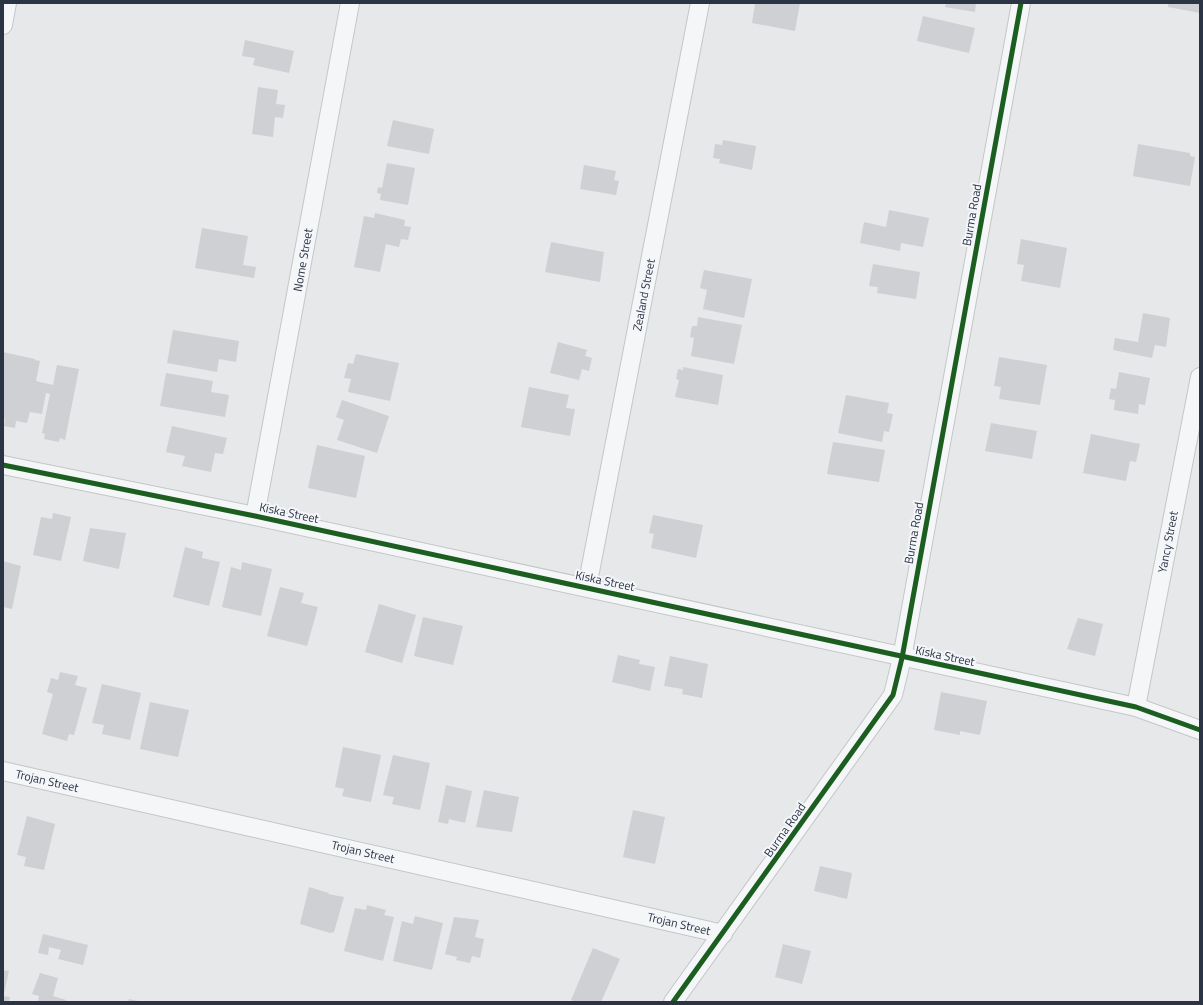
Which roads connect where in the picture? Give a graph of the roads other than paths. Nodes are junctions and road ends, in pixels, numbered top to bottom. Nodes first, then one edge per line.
1 (7, 3) edge
2 (350, 3) edge
3 (700, 3) edge
4 (1021, 3) edge
5 (3, 24) edge
6 (1200, 377) edge
7 (3, 465) edge
8 (255, 516) junction
9 (587, 587) junction
10 (902, 658) junction
11 (1136, 707) junction
12 (1200, 730) edge
13 (3, 771) edge
14 (723, 934) junction
15 (673, 1002) edge

1 - 5 street
2 - 8 street, Nome Street
3 - 9 street, Zealand Street
4 - 10 street, Burma Road
6 - 11 street, Yancy Street
7 - 8 street, Kiska Street
8 - 9 street, Kiska Street
9 - 10 street, Kiska Street
10 - 11 street, Kiska Street
10 - 14 street, Burma Road
11 - 12 street, Kiska Street
13 - 14 street, Trojan Street
14 - 15 street, Burma Road

